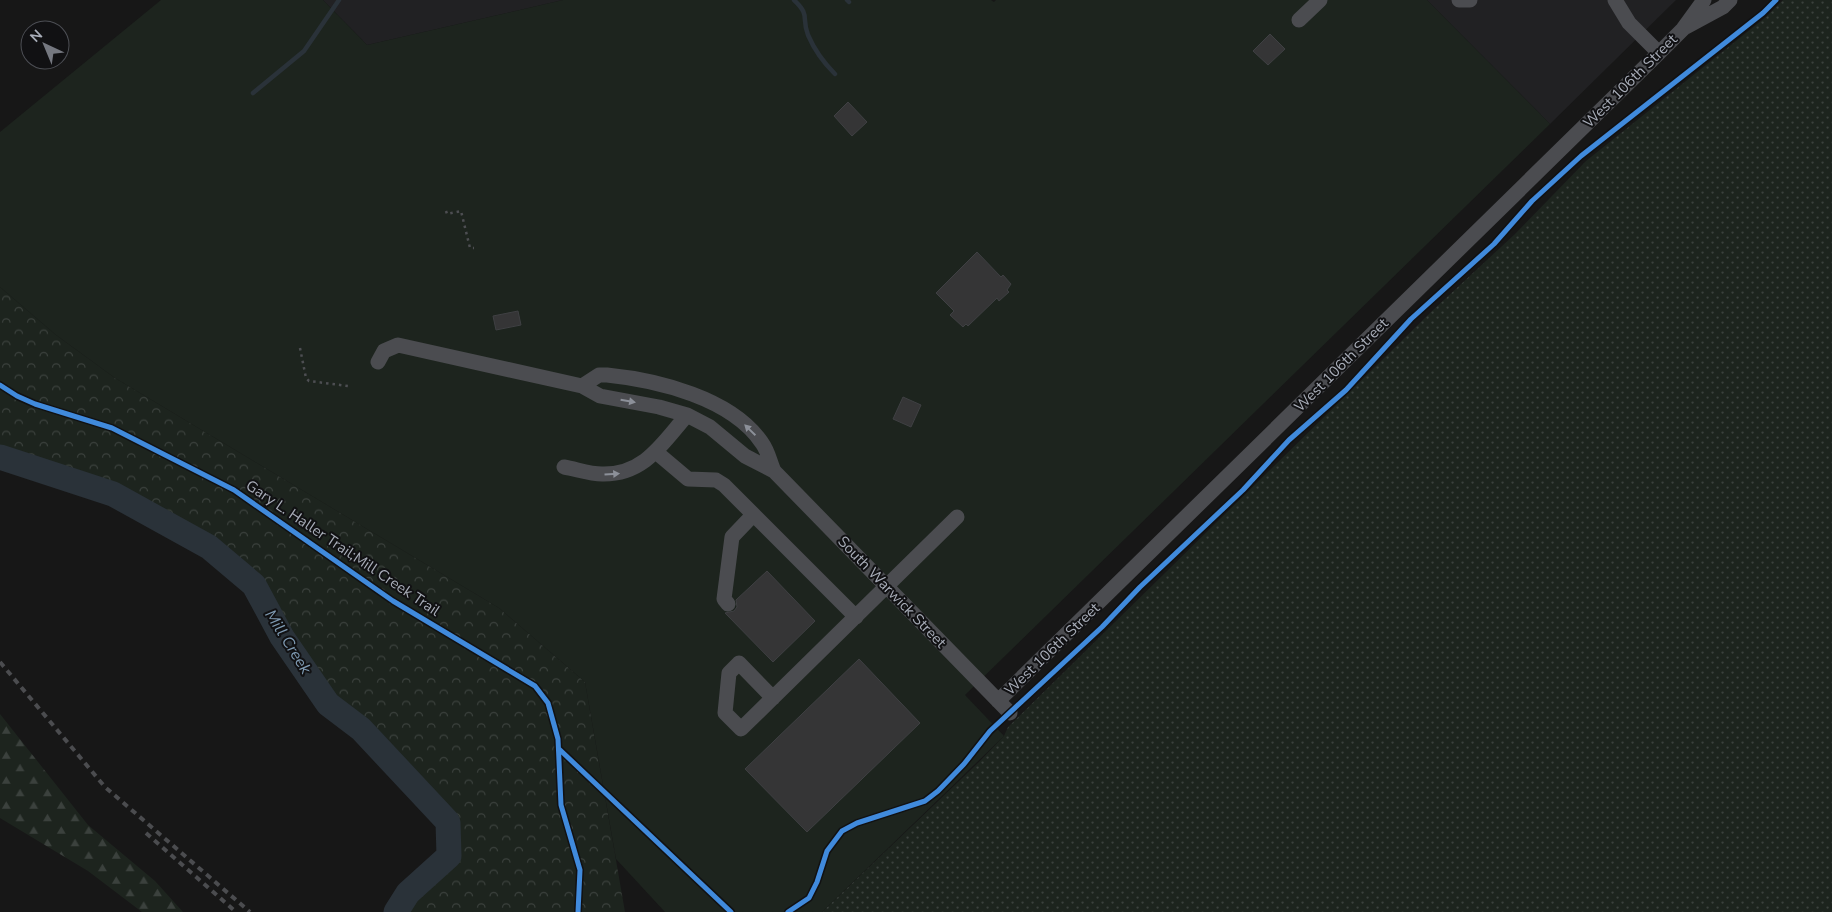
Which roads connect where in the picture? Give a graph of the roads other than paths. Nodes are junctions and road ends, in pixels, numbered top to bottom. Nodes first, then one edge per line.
1 (1320, 0) edge
2 (1459, 0) edge
3 (1470, 0) edge
4 (1615, 0) edge
5 (1704, 0) edge
6 (1730, 0) edge
7 (1299, 20) dead end
8 (1683, 29) junction
9 (1658, 53) junction
10 (378, 362) dead end
11 (582, 386) junction
12 (687, 415) junction
13 (656, 452) junction
14 (564, 467) dead end
15 (774, 471) junction
16 (753, 514) junction
17 (957, 517) dead end
18 (887, 586) junction
19 (728, 604) dead end
20 (856, 617) junction
21 (773, 698) dead end
22 (998, 701) junction
23 (1010, 713) dead end

1 - 7 street
2 - 3 street
4 - 9 street
5 - 8 street, West 106th Street
6 - 8 street, West 106th Street
8 - 9 street, West 106th Street
9 - 22 street, West 106th Street
10 - 11 street
11 -> 12 street, South Warwick Street
15 -> 11 street, South Warwick Street
12 - 13 street
12 - 15 street, South Warwick Street
14 -> 13 street
13 - 16 street
15 - 18 street, South Warwick Street
16 - 19 street
16 - 20 street
17 - 18 street
18 - 20 street
18 - 22 street, South Warwick Street
20 - 21 street
22 - 23 street, South Warwick Street

